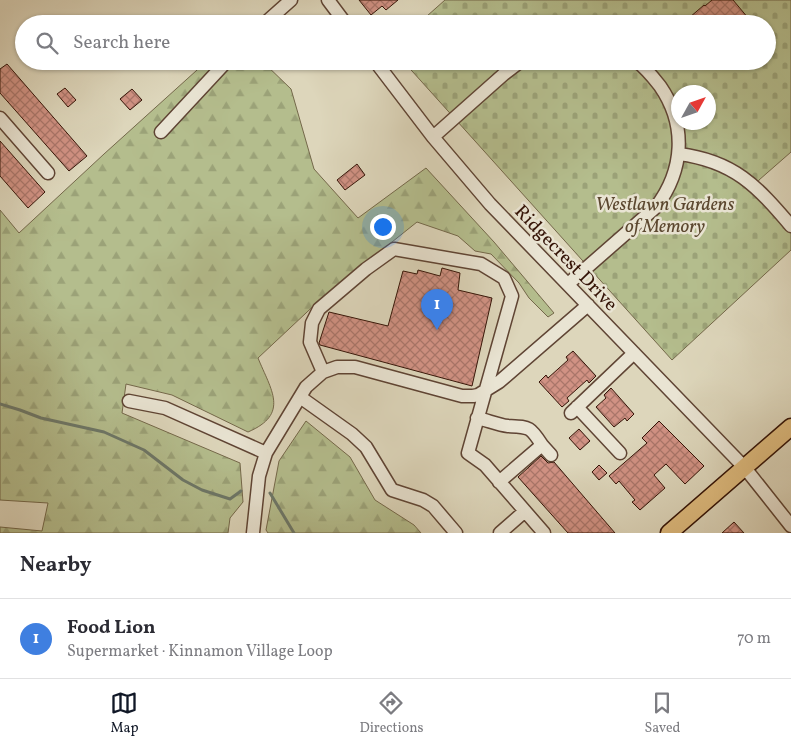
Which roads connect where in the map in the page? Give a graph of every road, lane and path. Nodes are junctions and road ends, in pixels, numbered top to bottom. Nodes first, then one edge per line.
1 (291, 0) edge
2 (328, 0) edge
3 (274, 15) edge
4 (339, 15) edge
5 (218, 70) edge
6 (381, 70) edge
7 (509, 70) edge
8 (646, 70) edge
9 (0, 118) edge
10 (161, 132) dead end
11 (433, 137) junction
12 (679, 154) junction
13 (48, 173) dead end
14 (791, 226) edge
15 (568, 284) junction
16 (588, 305) junction
17 (634, 353) junction
18 (323, 372) junction
19 (486, 390) junction
20 (300, 397) junction
21 (129, 400) dead end
22 (477, 418) junction
23 (791, 427) edge
24 (266, 453) junction
25 (620, 454) dead end
26 (745, 468) junction
27 (499, 482) junction
28 (524, 511) junction
29 (791, 526) edge
30 (672, 532) edge
31 (253, 533) edge
32 (456, 533) edge
33 (500, 533) edge
34 (544, 533) edge

1 - 3 street
2 - 4 street
5 - 10 street
6 - 11 street, Ridgecrest Drive
7 - 11 street
8 - 12 street
9 - 13 street
11 - 15 street, Ridgecrest Drive
12 - 14 street
12 - 15 street
15 - 16 street, Ridgecrest Drive
16 - 17 street, Ridgecrest Drive
16 - 19 street
17 - 25 street
17 - 26 street, Ridgecrest Drive
18 - 19 street
18 - 19 street
18 - 20 street
19 - 22 street
20 - 24 street
20 - 32 street
21 - 24 street
22 - 27 street
22 - 27 street
23 - 26 main road
24 - 31 street
26 - 29 street, Ridgecrest Drive
26 - 30 main road
27 - 28 street
28 - 33 street
28 - 34 street

